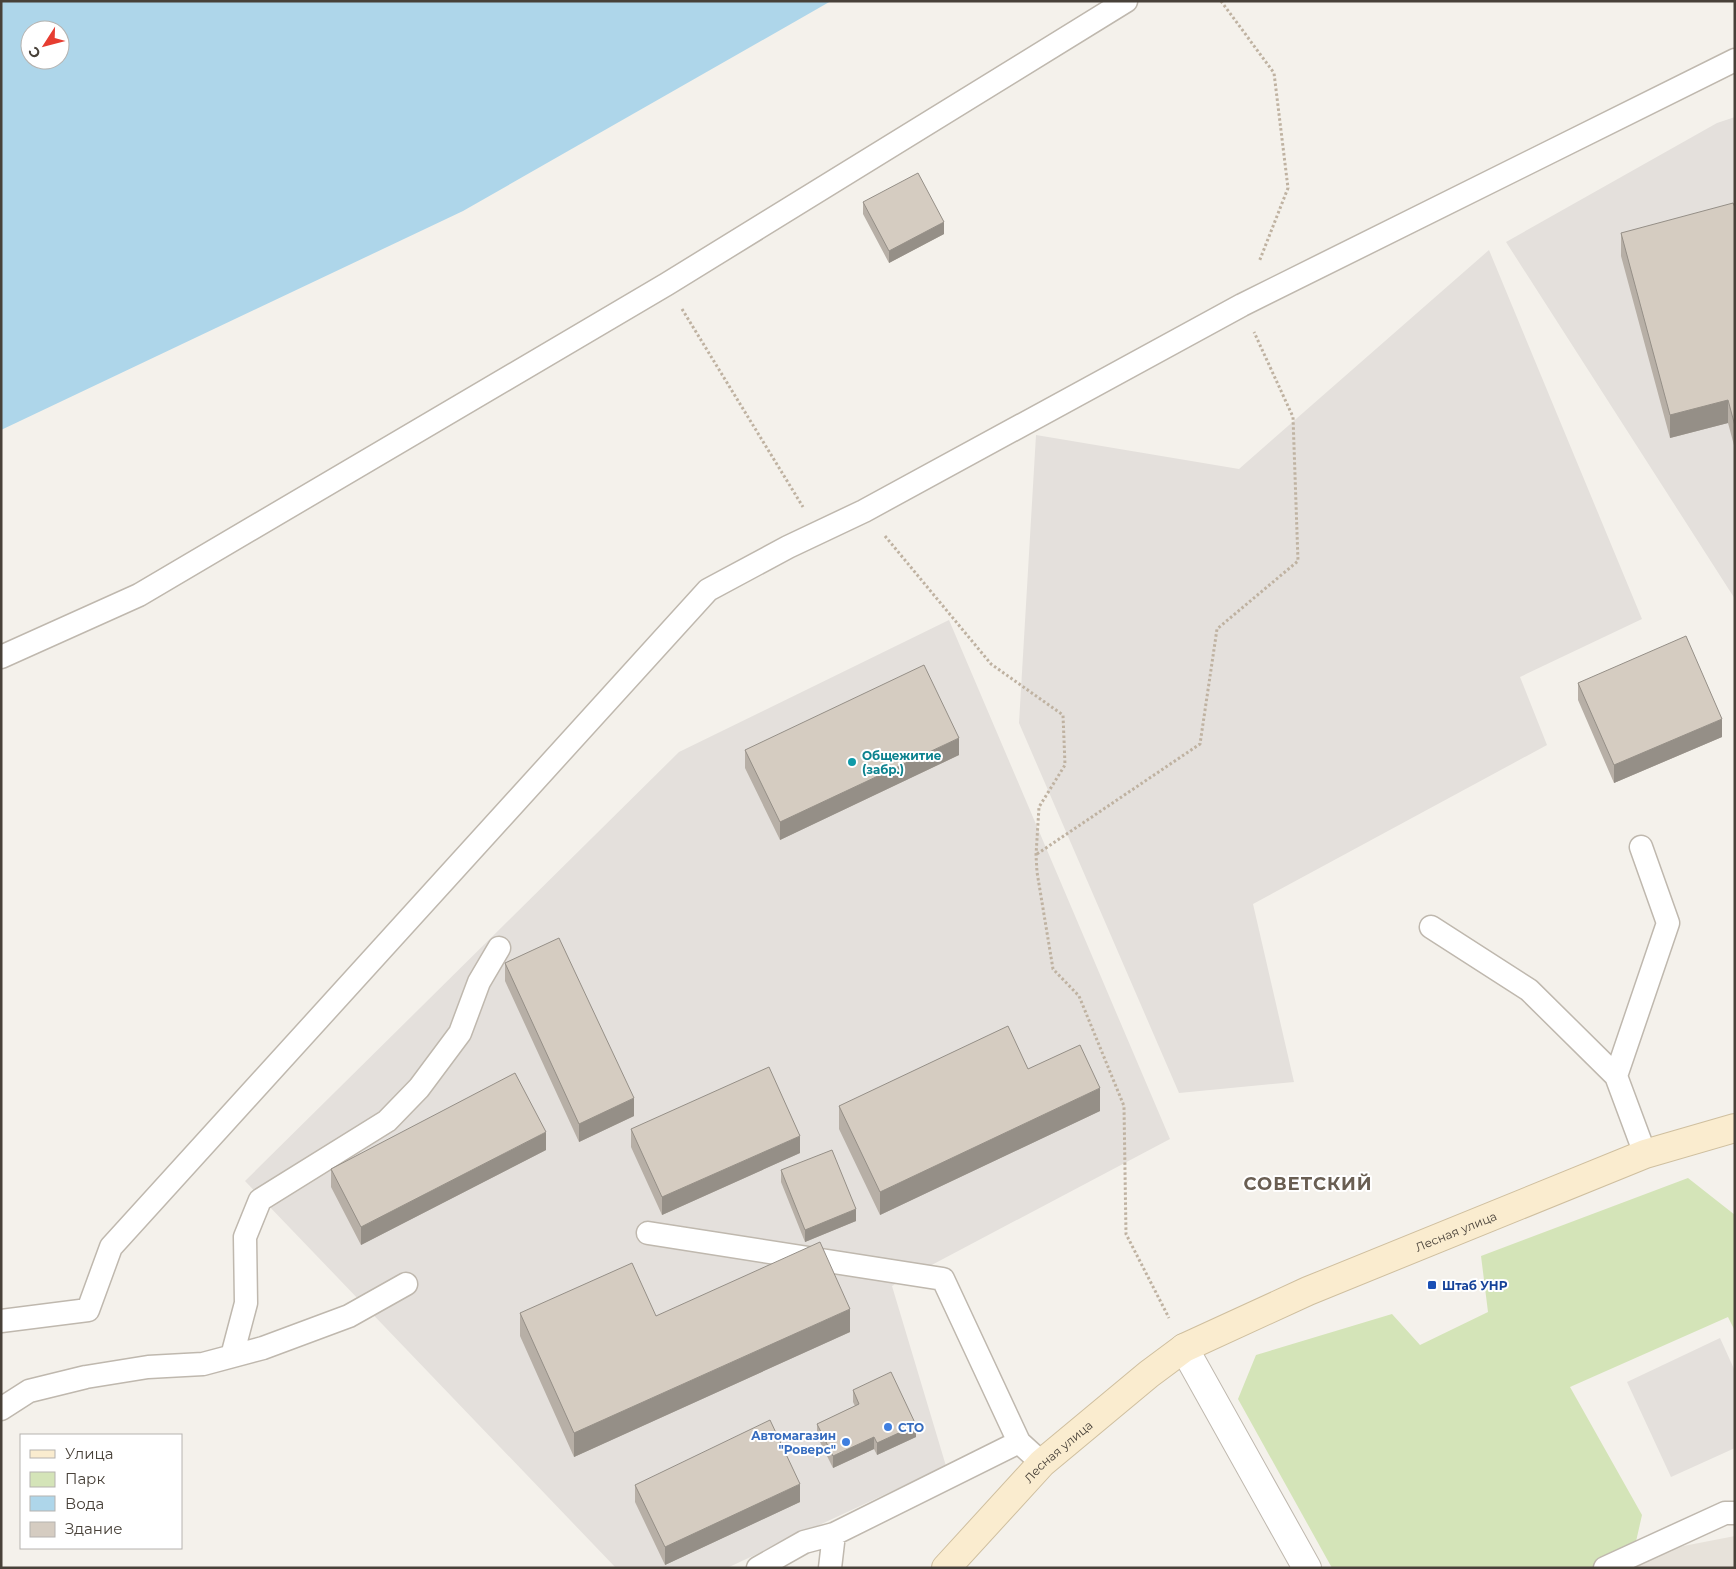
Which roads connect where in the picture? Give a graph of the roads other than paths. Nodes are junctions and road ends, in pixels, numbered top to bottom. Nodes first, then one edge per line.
1 (1126, 1) edge
2 (1735, 60) edge
3 (1, 657) edge
4 (1641, 847) dead end
5 (1431, 927) dead end
6 (499, 948) dead end
7 (1616, 1076) junction
8 (1735, 1128) edge
9 (1644, 1154) junction
10 (648, 1233) dead end
11 (406, 1284) dead end
12 (1, 1321) edge
13 (1184, 1348) junction
14 (232, 1356) junction
15 (1, 1409) edge
16 (1020, 1442) junction
17 (1042, 1462) junction
18 (1732, 1511) edge
19 (834, 1534) junction
20 (758, 1568) edge
21 (830, 1568) edge
22 (946, 1568) edge
23 (1307, 1568) edge
24 (1605, 1568) edge

1 - 3 lane
2 - 12 lane
4 - 7 lane
5 - 7 lane
6 - 14 lane
7 - 9 lane
8 - 9 main road, Лесная улица
9 - 13 main road, Лесная улица
10 - 16 lane
11 - 14 lane
13 - 17 main road, Лесная улица
13 - 23 street
14 - 15 lane
16 - 17 lane
16 - 19 lane
17 - 22 main road, Лесная улица
18 - 24 lane
19 - 20 lane
19 - 21 lane

